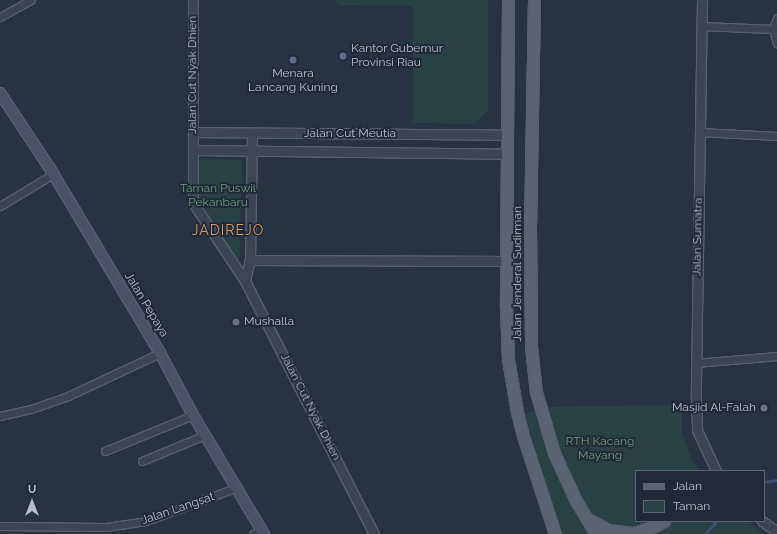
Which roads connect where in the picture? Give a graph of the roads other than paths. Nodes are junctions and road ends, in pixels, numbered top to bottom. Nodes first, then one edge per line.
1 (31, 0) edge
2 (193, 0) edge
3 (508, 0) edge
4 (534, 0) edge
5 (702, 0) edge
6 (0, 17) edge
7 (777, 18) edge
8 (701, 26) junction
9 (773, 29) junction
10 (777, 43) edge
11 (0, 92) edge
12 (193, 132) junction
13 (700, 132) junction
14 (252, 133) junction
15 (507, 135) junction
16 (777, 136) edge
17 (193, 150) junction
18 (252, 151) junction
19 (507, 154) junction
20 (53, 174) junction
21 (0, 206) edge
22 (250, 260) junction
23 (506, 261) junction
24 (245, 281) junction
25 (160, 353) junction
26 (777, 356) edge
27 (696, 363) junction
28 (0, 416) edge
29 (193, 416) junction
30 (206, 435) junction
31 (105, 451) dead end
32 (142, 461) dead end
33 (716, 470) edge
34 (235, 488) junction
35 (586, 518) junction
36 (662, 522) edge
37 (763, 522) edge
38 (0, 526) edge
39 (106, 530) edge
40 (777, 532) edge
41 (259, 533) edge
42 (374, 534) edge
43 (555, 534) edge
44 (596, 534) edge

1 - 6 street
2 - 12 street, Jalan Cut Nyak Dhien
3 - 15 main road, Jalan Jenderal Sudirman
4 - 35 main road, Jalan Jenderal Sudirman
5 - 8 street, Jalan Sumatra
7 - 9 street
8 - 9 street
8 - 13 street, Jalan Sumatra
9 - 10 street
11 - 20 main road, Jalan Pepaya
12 - 14 street, Jalan Cut Meutia
12 - 17 street, Jalan Cut Nyak Dhien
13 - 16 street
13 - 27 street, Jalan Sumatra
14 - 15 street, Jalan Cut Meutia
14 - 18 street
15 - 19 main road, Jalan Jenderal Sudirman
17 - 18 street, Jalan Cut Meutia
17 - 24 street, Jalan Cut Nyak Dhien
18 - 19 street, Jalan Cut Meutia
18 - 22 street
19 - 23 main road, Jalan Jenderal Sudirman
20 - 21 street
20 - 25 main road, Jalan Pepaya
22 - 23 street
22 - 24 street
23 - 43 main road, Jalan Jenderal Sudirman
24 - 42 street, Jalan Cut Nyak Dhien
25 - 28 street
25 - 29 main road, Jalan Pepaya
26 - 27 street
27 - 33 street, Jalan Sumatra
29 - 30 main road, Jalan Pepaya
29 - 31 street
30 - 32 street
30 - 34 main road, Jalan Pepaya
34 - 39 street, Jalan Langsat
34 - 41 main road, Jalan Pepaya
35 - 36 main road
35 - 44 main road, Jalan Jenderal Sudirman
37 - 40 street
38 - 39 street, Jalan Langsat

